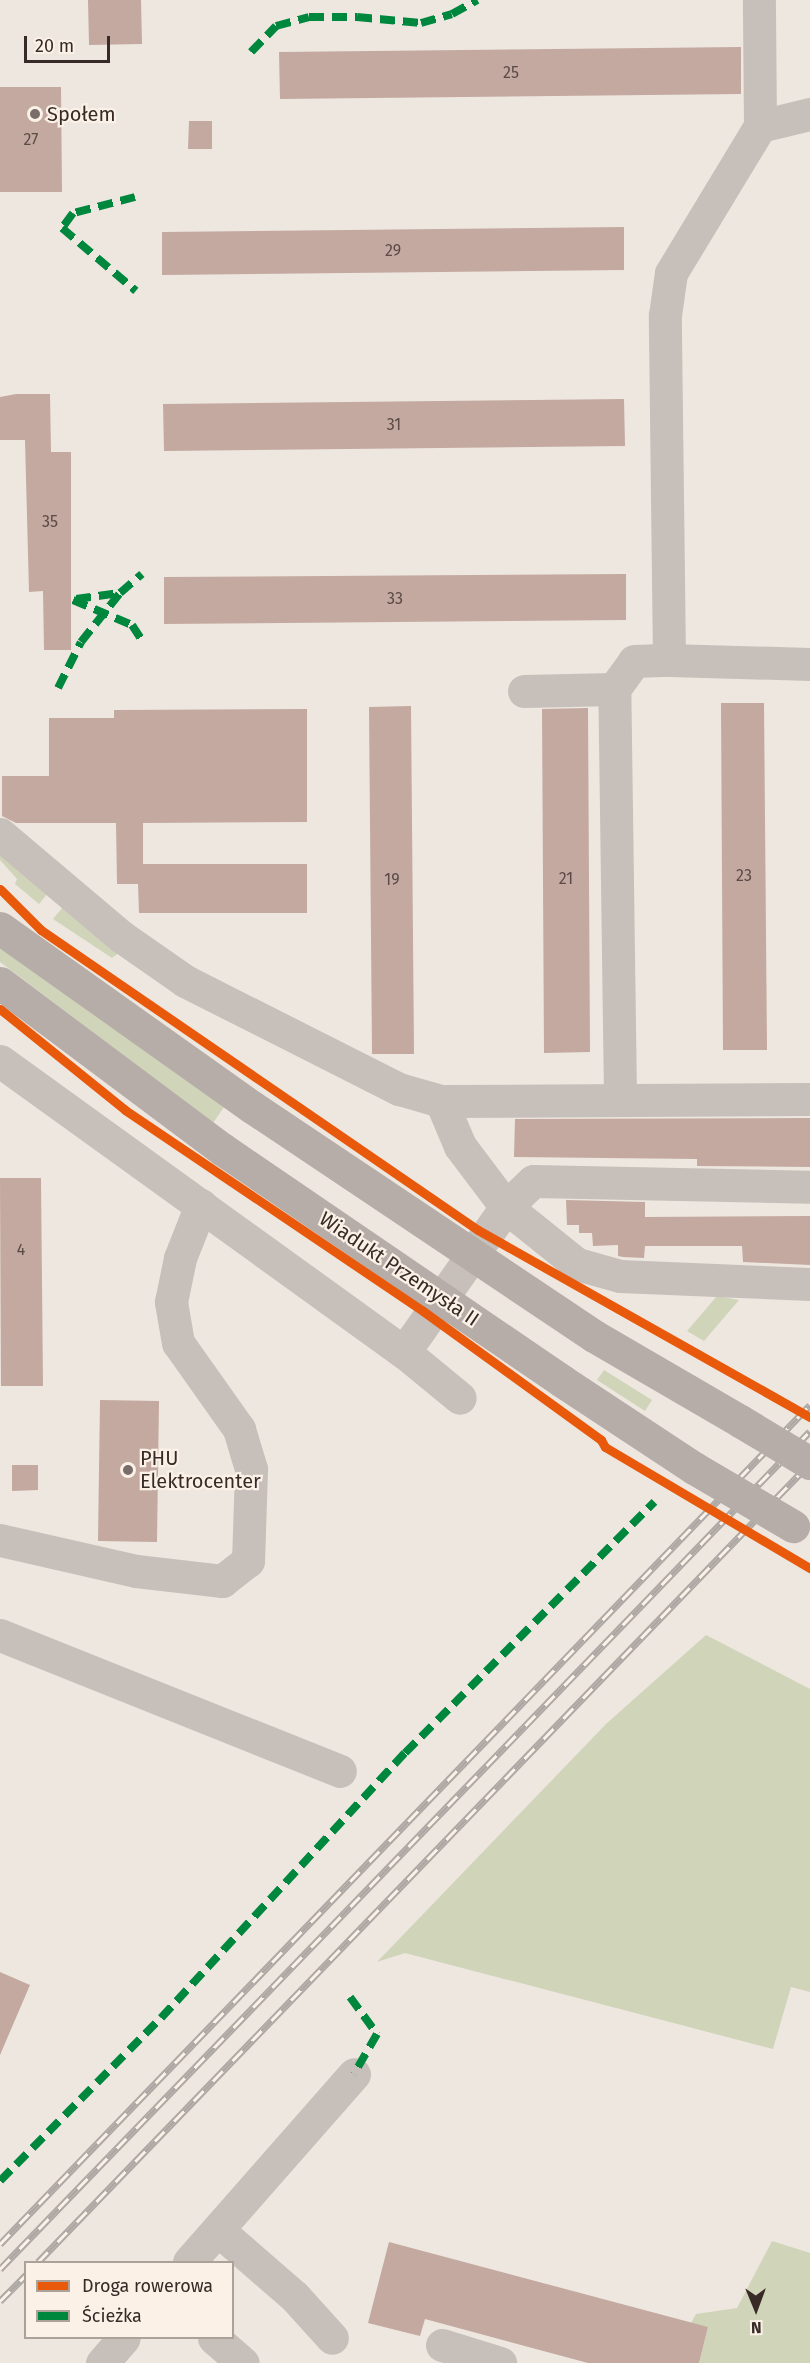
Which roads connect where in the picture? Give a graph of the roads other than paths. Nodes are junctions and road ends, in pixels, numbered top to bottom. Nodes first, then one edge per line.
1 (759, 0) edge
2 (810, 114) edge
3 (760, 126) junction
4 (669, 660) junction
5 (810, 664) edge
6 (614, 689) junction
7 (525, 691) dead end
8 (0, 834) edge
9 (0, 928) edge
10 (0, 984) edge
11 (0, 1061) edge
12 (620, 1097) junction
13 (810, 1099) edge
14 (441, 1101) junction
15 (810, 1187) edge
16 (201, 1204) junction
17 (506, 1207) junction
18 (810, 1284) edge
19 (404, 1352) junction
20 (460, 1398) dead end
21 (810, 1463) edge
22 (801, 1531) edge
23 (0, 1540) edge
24 (0, 1635) edge
25 (340, 1771) dead end
26 (354, 2074) dead end
27 (218, 2230) junction
28 (190, 2261) edge
29 (332, 2338) dead end
30 (122, 2339) edge
31 (216, 2339) edge
32 (442, 2345) dead end
33 (102, 2363) edge
34 (243, 2363) edge
35 (500, 2363) edge

1 - 3 lane
2 - 3 lane
3 - 4 lane
4 - 5 lane
4 - 6 lane
6 - 7 lane
6 - 12 lane
8 - 14 lane
9 - 21 main road, bridge
10 - 22 main road, Wiadukt Przemysła II, bridge
11 - 16 lane
12 - 13 lane
12 - 14 lane
14 - 17 lane
15 - 17 lane
16 - 19 lane
16 - 23 lane
17 - 18 lane
17 - 19 lane
19 - 20 lane
24 - 25 lane
26 - 27 lane
27 - 28 lane
27 - 29 lane
30 - 33 lane
31 - 34 lane
32 - 35 lane

